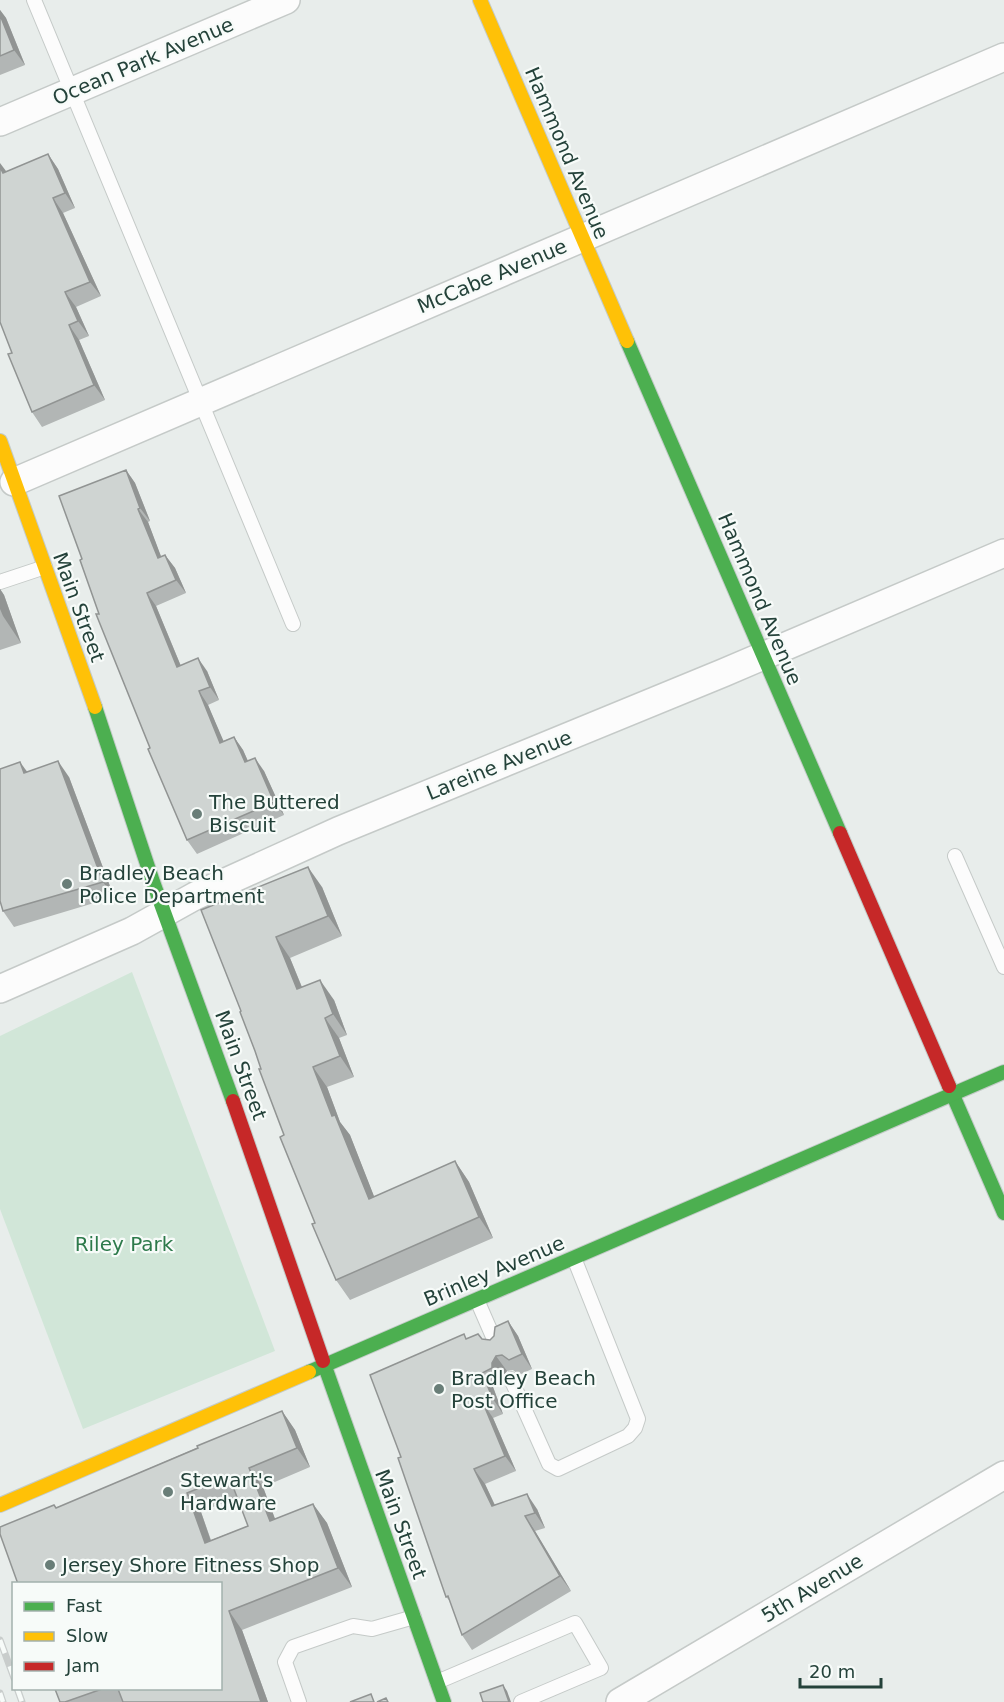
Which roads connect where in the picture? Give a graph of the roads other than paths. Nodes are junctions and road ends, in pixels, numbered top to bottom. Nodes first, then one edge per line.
1 (34, 0) edge
2 (286, 0) edge
3 (480, 0) edge
4 (1004, 57) edge
5 (72, 92) junction
6 (0, 122) edge
7 (582, 238) junction
8 (201, 401) junction
9 (0, 441) edge
10 (14, 482) junction
11 (1004, 553) edge
12 (45, 567) junction
13 (0, 582) edge
14 (293, 624) dead end
15 (763, 656) junction
16 (955, 856) dead end
17 (165, 913) junction
18 (1004, 967) edge
19 (1, 986) edge
20 (1004, 1072) edge
21 (952, 1095) junction
22 (1004, 1213) edge
23 (574, 1258) junction
24 (477, 1300) junction
25 (497, 1346) edge
26 (324, 1365) junction
27 (511, 1379) edge
28 (1004, 1475) edge
29 (0, 1505) edge
30 (414, 1617) junction
31 (437, 1682) junction
32 (299, 1702) edge
33 (444, 1702) edge
34 (521, 1702) edge
35 (620, 1702) edge

1 - 5 lane
2 - 5 street, Ocean Park Avenue
3 - 7 street, Hammond Avenue
4 - 7 street, McCabe Avenue
5 - 6 street, Ocean Park Avenue
5 - 8 lane
7 - 8 street, McCabe Avenue
7 - 15 street, Hammond Avenue
8 - 10 street, McCabe Avenue
8 - 14 lane
9 - 10 street, Main Street
10 - 12 street, Main Street
11 - 15 street, Lareine Avenue
12 - 13 lane
12 - 17 street, Main Street
15 - 17 street, Lareine Avenue
15 - 21 street, Hammond Avenue
16 - 18 lane
17 - 19 street, Lareine Avenue
17 - 26 street, Main Street
20 - 21 street, Brinley Avenue
21 - 22 street, Hammond Avenue
21 - 23 street, Brinley Avenue
23 - 24 street, Brinley Avenue
23 - 27 lane
24 - 25 lane
24 - 26 street, Brinley Avenue
26 - 29 street, Brinley Avenue
26 - 30 street, Main Street
28 - 35 street, 5th Avenue
30 - 31 street, Main Street
30 - 32 lane
31 - 33 street, Main Street
31 - 34 lane

